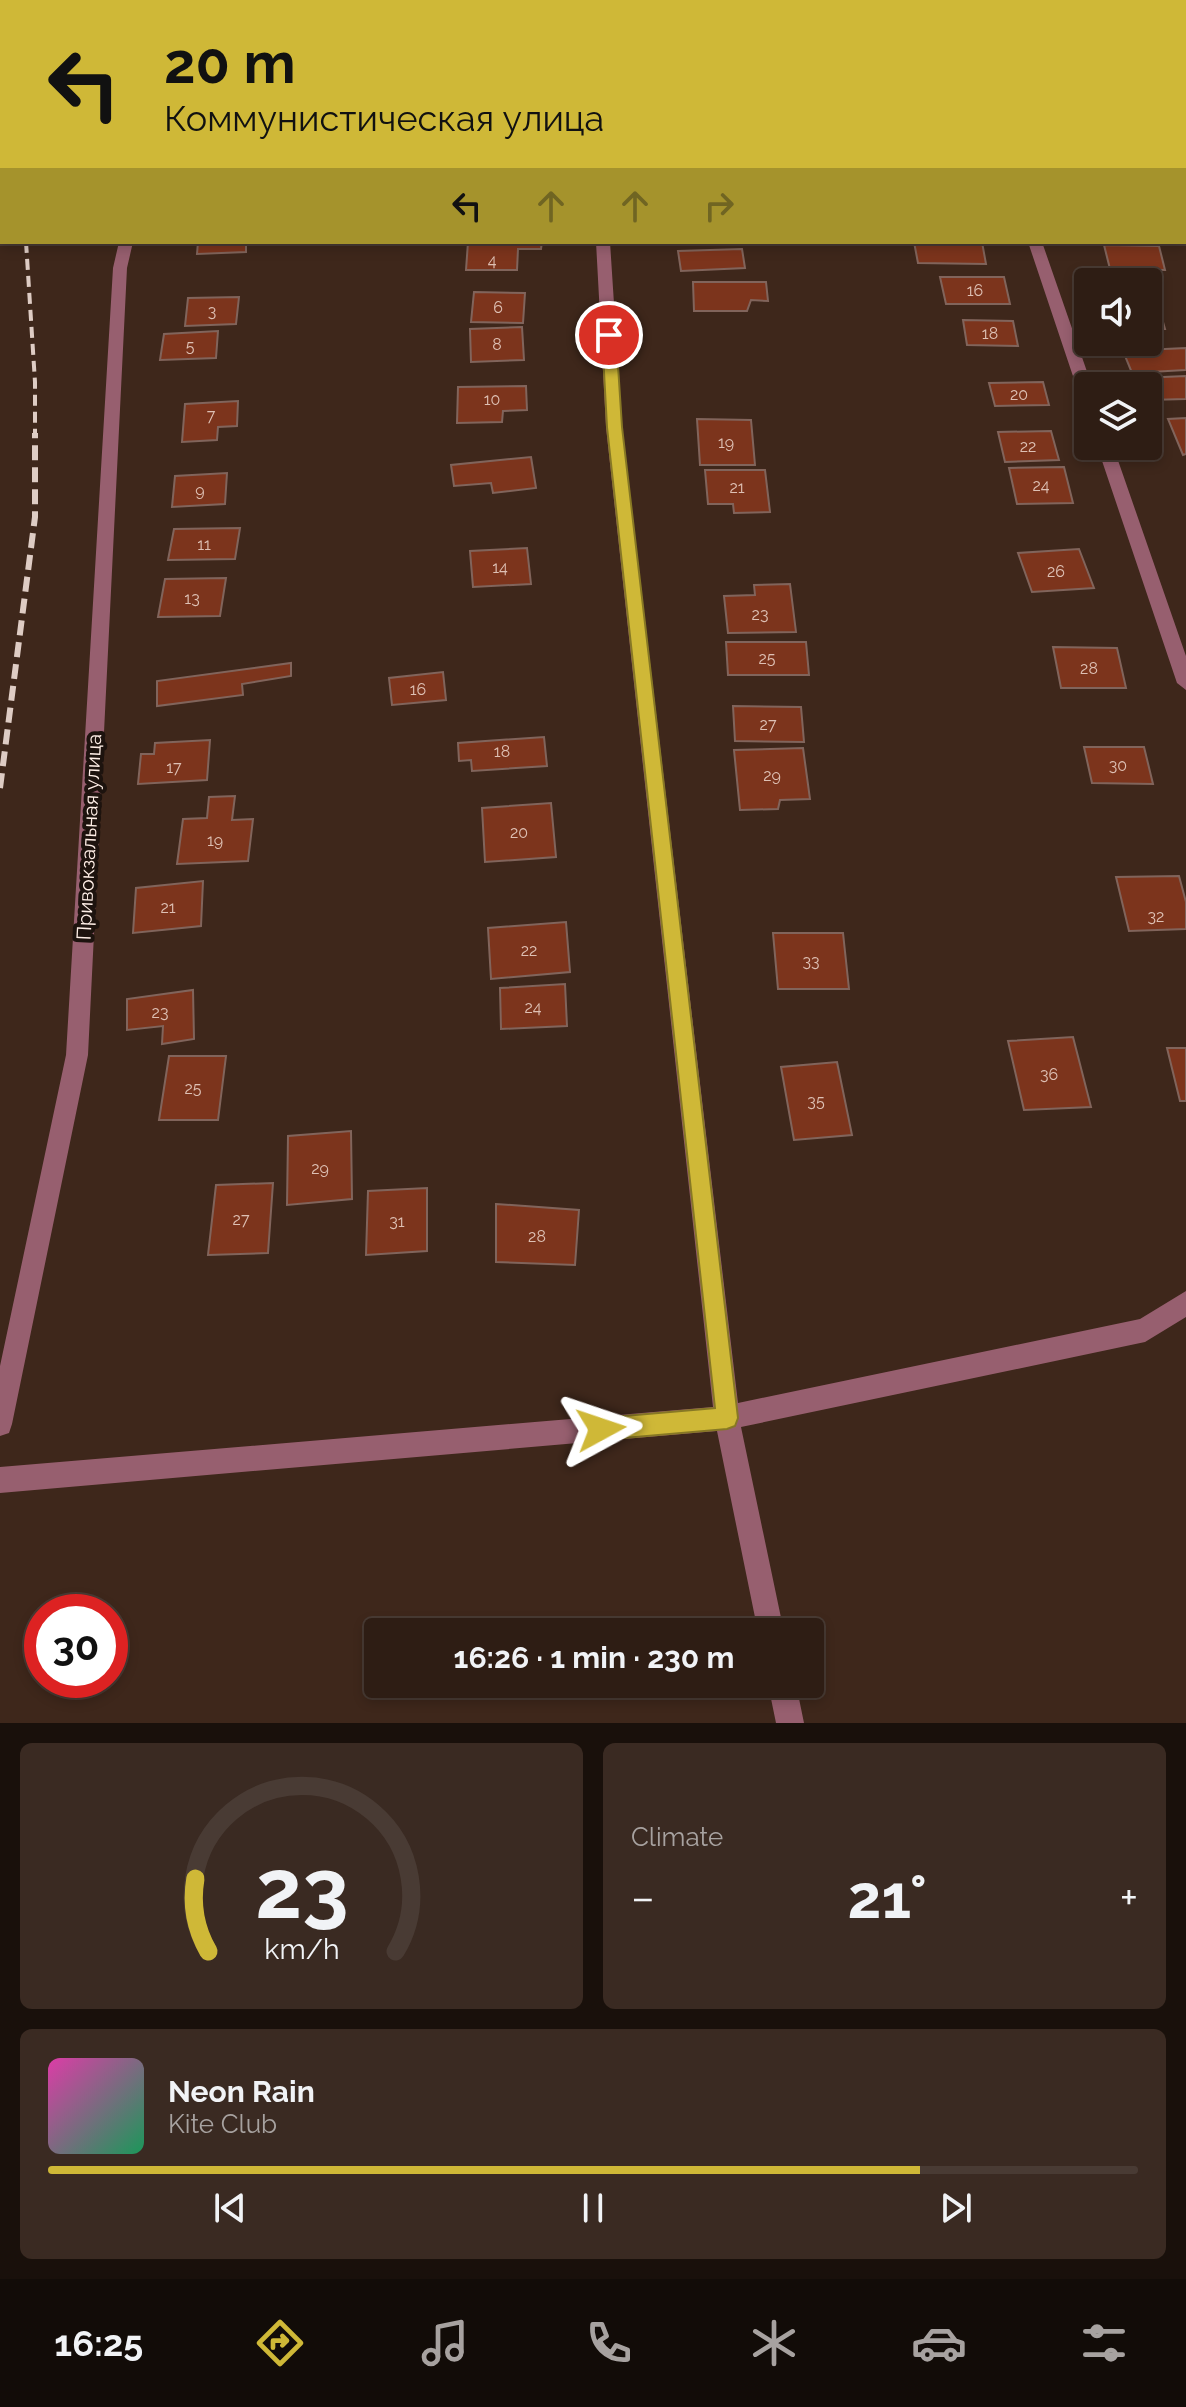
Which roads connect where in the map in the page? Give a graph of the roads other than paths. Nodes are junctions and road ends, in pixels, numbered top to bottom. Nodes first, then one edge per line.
1 (126, 244) edge
2 (603, 244) edge
3 (1036, 244) edge
4 (1079, 372) edge
5 (1110, 460) edge
6 (1186, 683) edge
7 (1186, 1303) edge
8 (727, 1418) junction
9 (0, 1424) edge
10 (0, 1480) edge
11 (768, 1618) edge
12 (785, 1698) edge
13 (790, 1723) edge

1 - 9 street, Привокзальная улица
2 - 8 street
3 - 4 street
5 - 6 street
7 - 8 street
8 - 10 street
8 - 11 street
12 - 13 street

